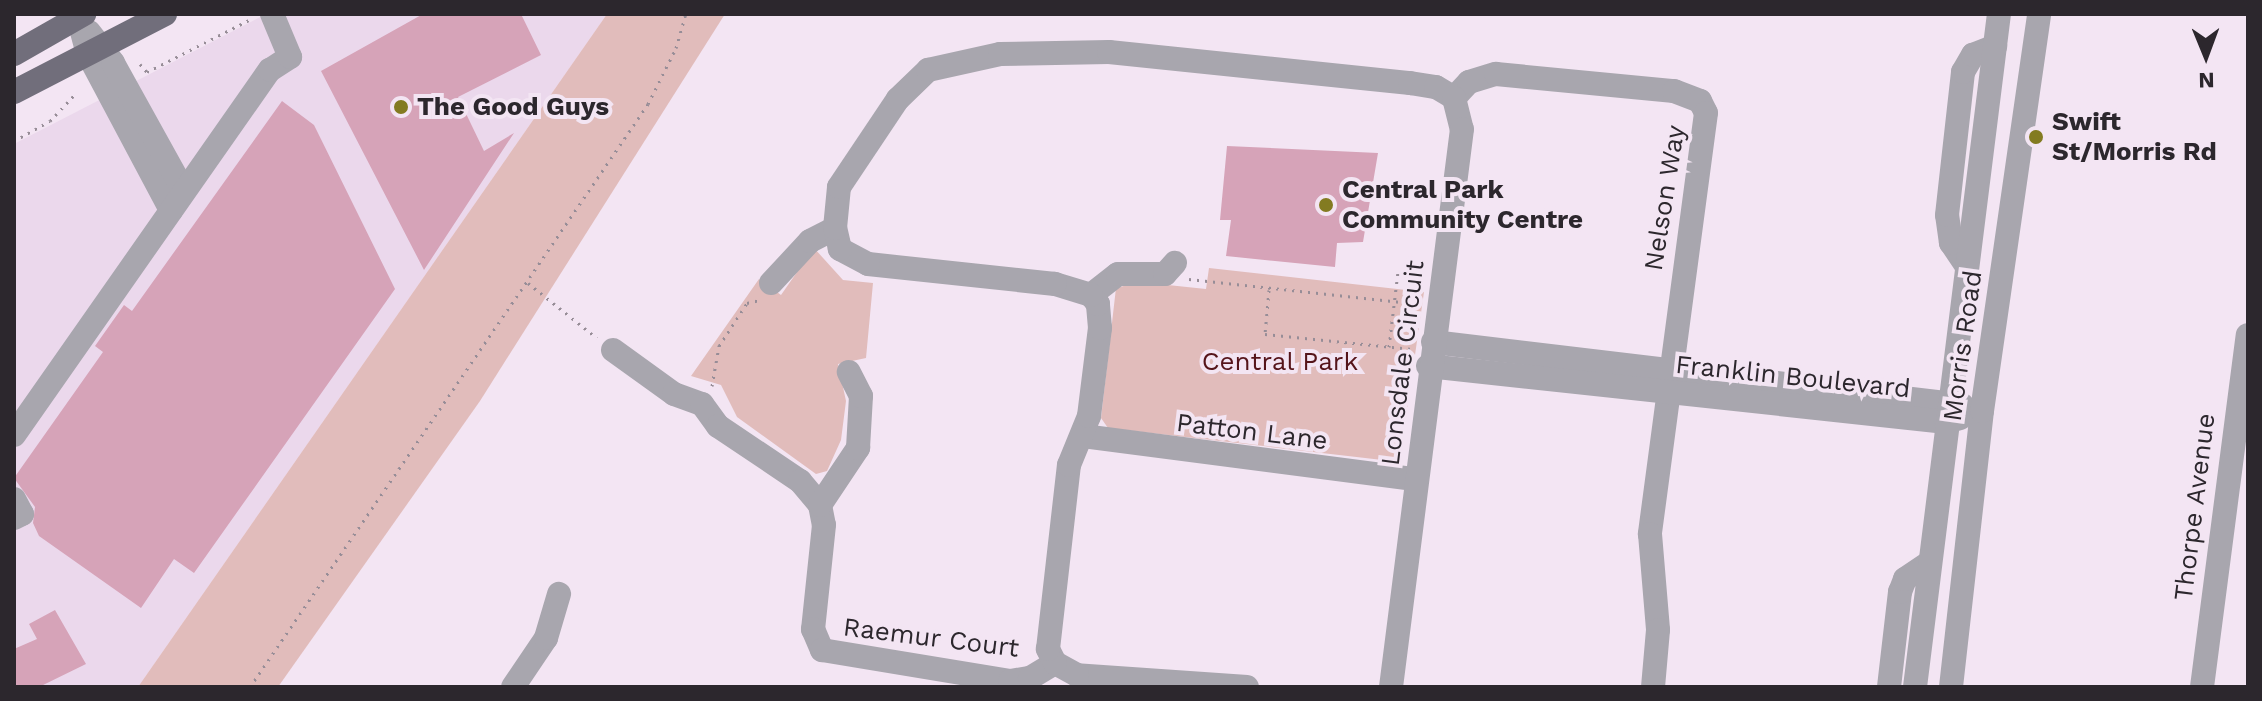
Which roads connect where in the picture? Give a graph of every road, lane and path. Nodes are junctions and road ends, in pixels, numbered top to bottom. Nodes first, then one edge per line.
1 (165, 14) edge
2 (261, 14) edge
3 (272, 14) edge
4 (686, 14) edge
5 (1999, 14) edge
6 (2039, 14) edge
7 (79, 15) edge
8 (95, 50) junction
9 (14, 54) edge
10 (140, 64) dead end
11 (14, 92) edge
12 (76, 93) dead end
13 (1454, 98) junction
14 (14, 141) edge
15 (178, 200) junction
16 (835, 228) junction
17 (1173, 267) joint
18 (1398, 271) dead end
19 (528, 283) junction
20 (771, 283) joint
21 (1270, 289) junction
22 (1091, 295) junction
23 (1394, 302) junction
24 (1439, 307) junction
25 (2248, 335) edge
26 (1389, 347) junction
27 (613, 350) joint
28 (1431, 353) junction
29 (849, 372) dead end
30 (1668, 381) junction
31 (702, 404) junction
32 (1947, 411) junction
33 (1982, 411) junction
34 (14, 435) edge
35 (1083, 436) junction
36 (1416, 479) junction
37 (14, 499) edge
38 (820, 505) junction
39 (14, 518) edge
40 (1930, 562) junction
41 (559, 594) dead end
42 (1055, 663) junction
43 (250, 687) edge
44 (513, 687) edge
45 (1247, 687) edge
46 (1391, 687) edge
47 (1653, 687) edge
48 (1889, 687) edge
49 (1915, 687) edge
50 (1951, 687) edge
51 (2202, 687) edge

1 - 8 main road
2 - 10 path
3 - 15 street
4 - 19 path
5 - 32 street, Morris Road
6 - 33 street, Morris Road
7 - 8 street
7 - 9 main road
8 - 11 main road
8 - 15 street
12 - 14 path
13 - 16 street
13 - 24 street, Lonsdale Circuit
13 - 30 street, Nelson Way
15 - 34 street
16 - 20 street
16 - 22 street
17 - 21 path
17 - 22 street
18 - 23 path
19 - 27 path
19 - 43 path
20 - 31 path
21 - 23 path
21 - 26 path
22 - 35 street
23 - 24 path
23 - 26 path
24 - 28 street, Lonsdale Circuit
25 - 51 street, Thorpe Avenue
26 - 28 path
27 - 31 street
28 - 30 street, Franklin Boulevard
28 - 36 street, Lonsdale Circuit
29 - 38 street
30 - 32 street, Franklin Boulevard
30 - 47 street
31 - 38 street
32 - 33 street, Franklin Boulevard
32 - 40 street, Morris Road
33 - 50 street, Morris Road
35 - 36 street, Patton Lane
35 - 42 street
36 - 46 street, Lonsdale Circuit
37 - 39 street
38 - 42 street, Raemur Court
40 - 48 street
40 - 49 street, Morris Road
41 - 44 street
42 - 45 street

